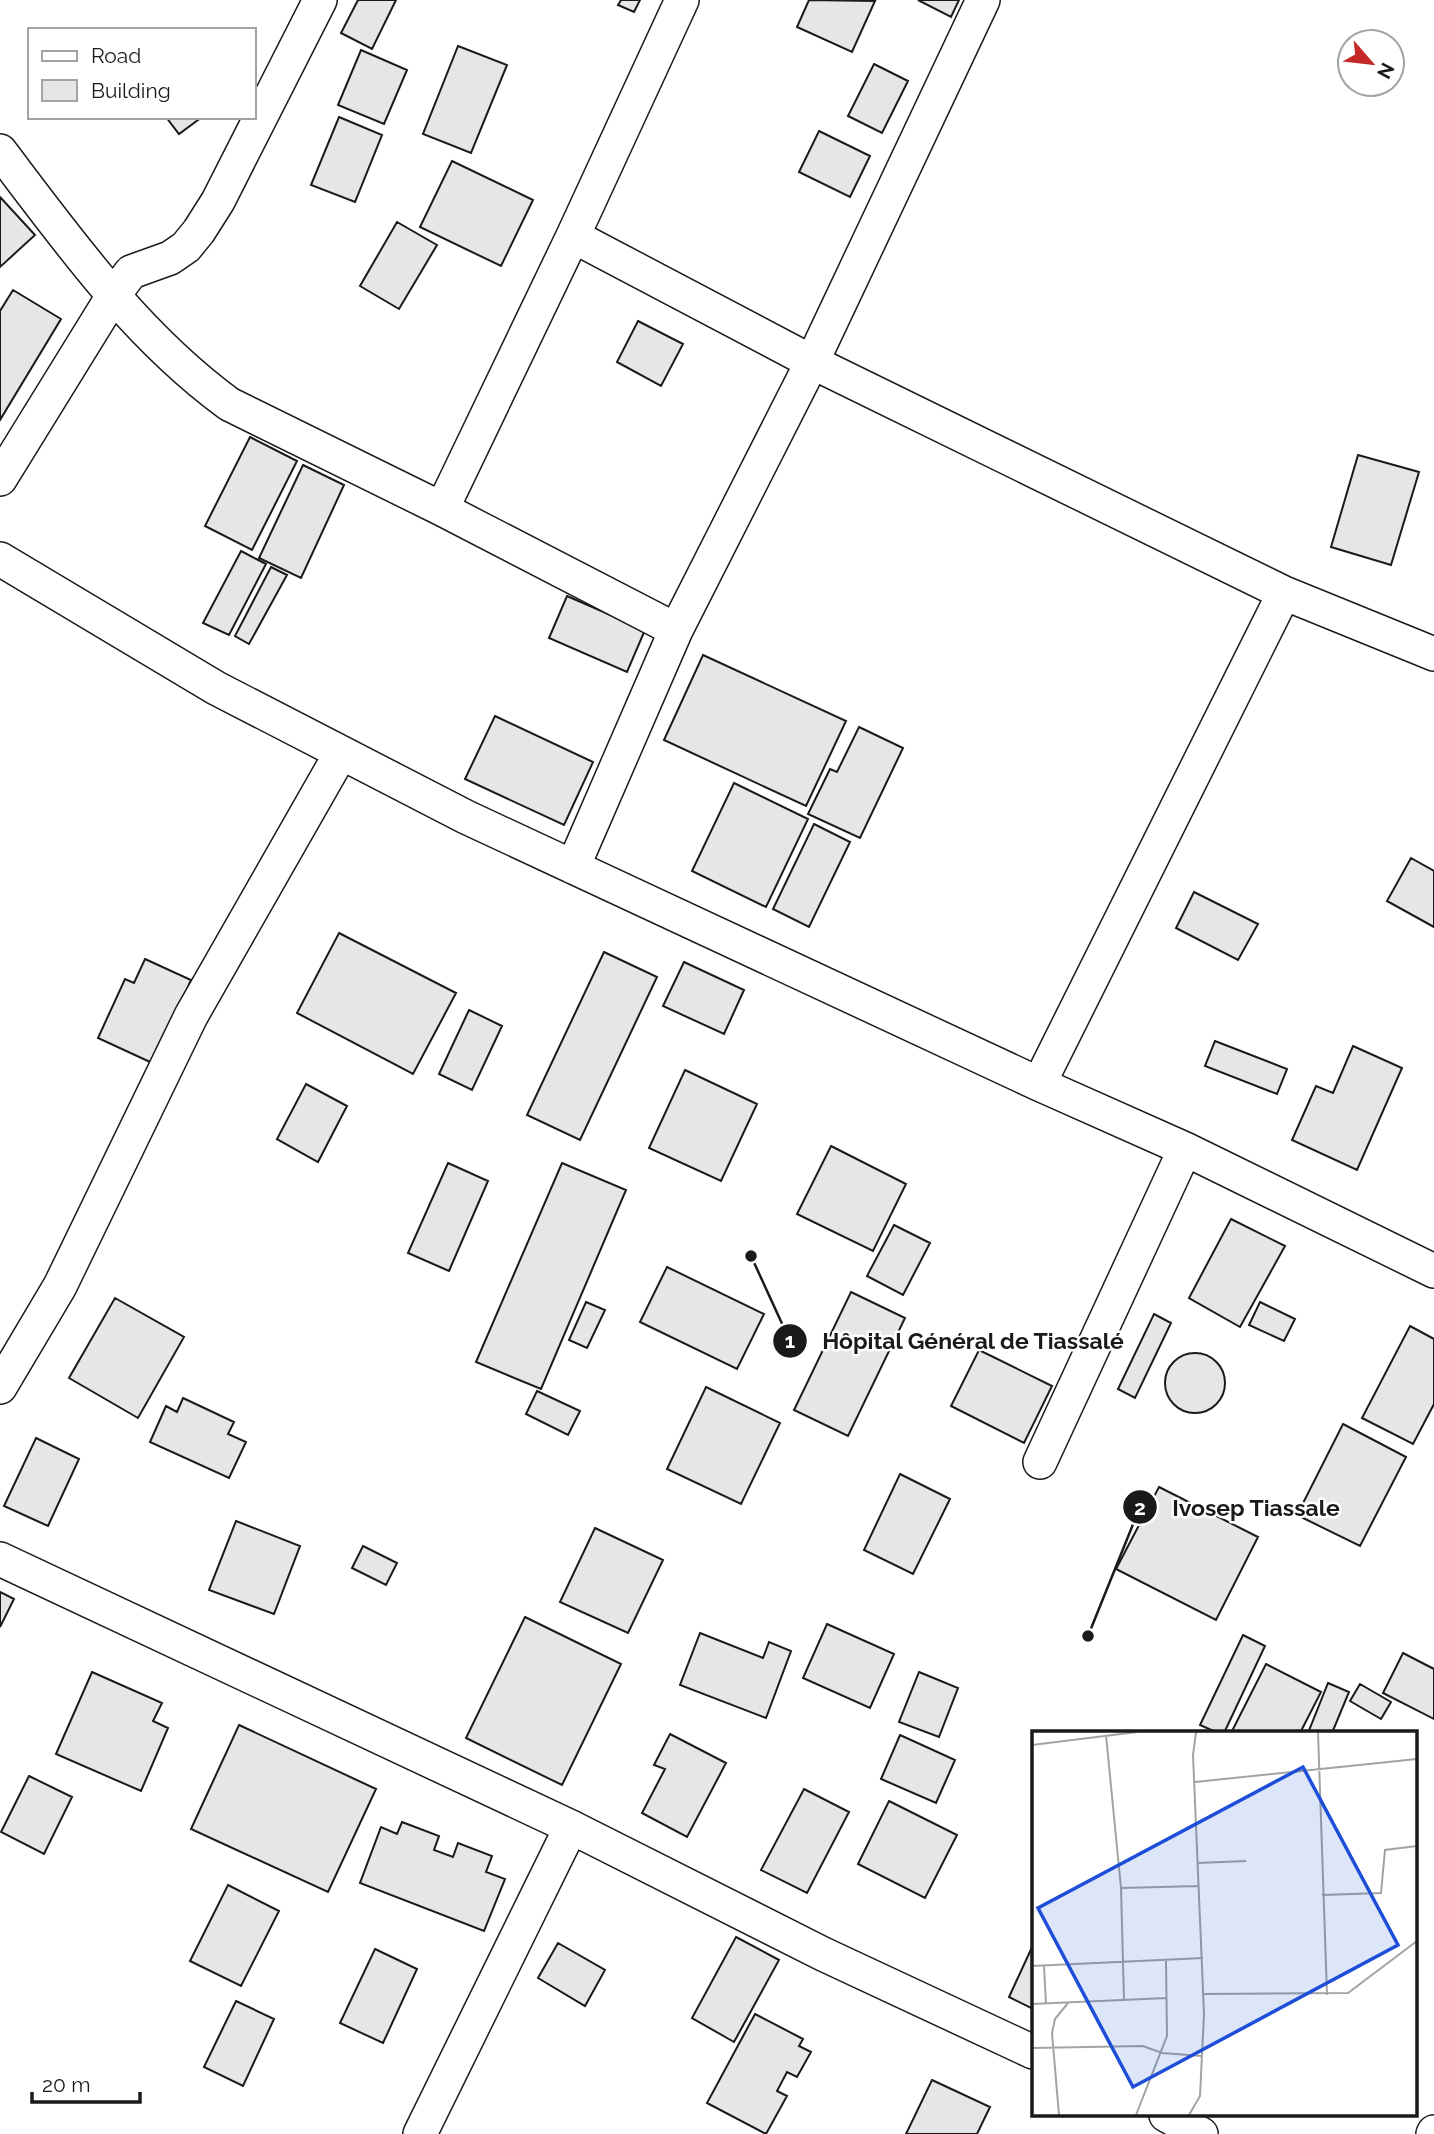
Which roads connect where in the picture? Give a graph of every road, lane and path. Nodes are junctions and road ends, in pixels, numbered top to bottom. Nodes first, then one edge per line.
1 (320, 0) edge
2 (682, 0) edge
3 (983, 0) edge
4 (0, 151) edge
5 (573, 236) junction
6 (113, 296) junction
7 (812, 362) junction
8 (0, 479) edge
9 (442, 509) junction
10 (0, 559) edge
11 (1283, 593) junction
12 (676, 630) junction
13 (1434, 654) edge
14 (341, 753) junction
15 (573, 867) junction
16 (1039, 1084) junction
17 (1185, 1149) junction
18 (1434, 1271) edge
19 (0, 1387) edge
20 (1040, 1462) dead end
21 (0, 1559) edge
22 (570, 1827) junction
23 (1032, 2052) edge
24 (1168, 2116) edge
25 (420, 2134) edge
26 (1201, 2134) edge

1 - 6 street
2 - 5 street
3 - 7 street
4 - 6 street
5 - 7 street
5 - 9 street
6 - 8 street
6 - 9 street
7 - 11 street
7 - 12 street
9 - 12 street
10 - 14 street
11 - 13 street
11 - 16 street
12 - 15 street
14 - 15 street
14 - 19 street
15 - 16 street
16 - 17 street
17 - 18 street
17 - 20 street
21 - 22 street
22 - 23 street
22 - 25 street
24 - 26 street

